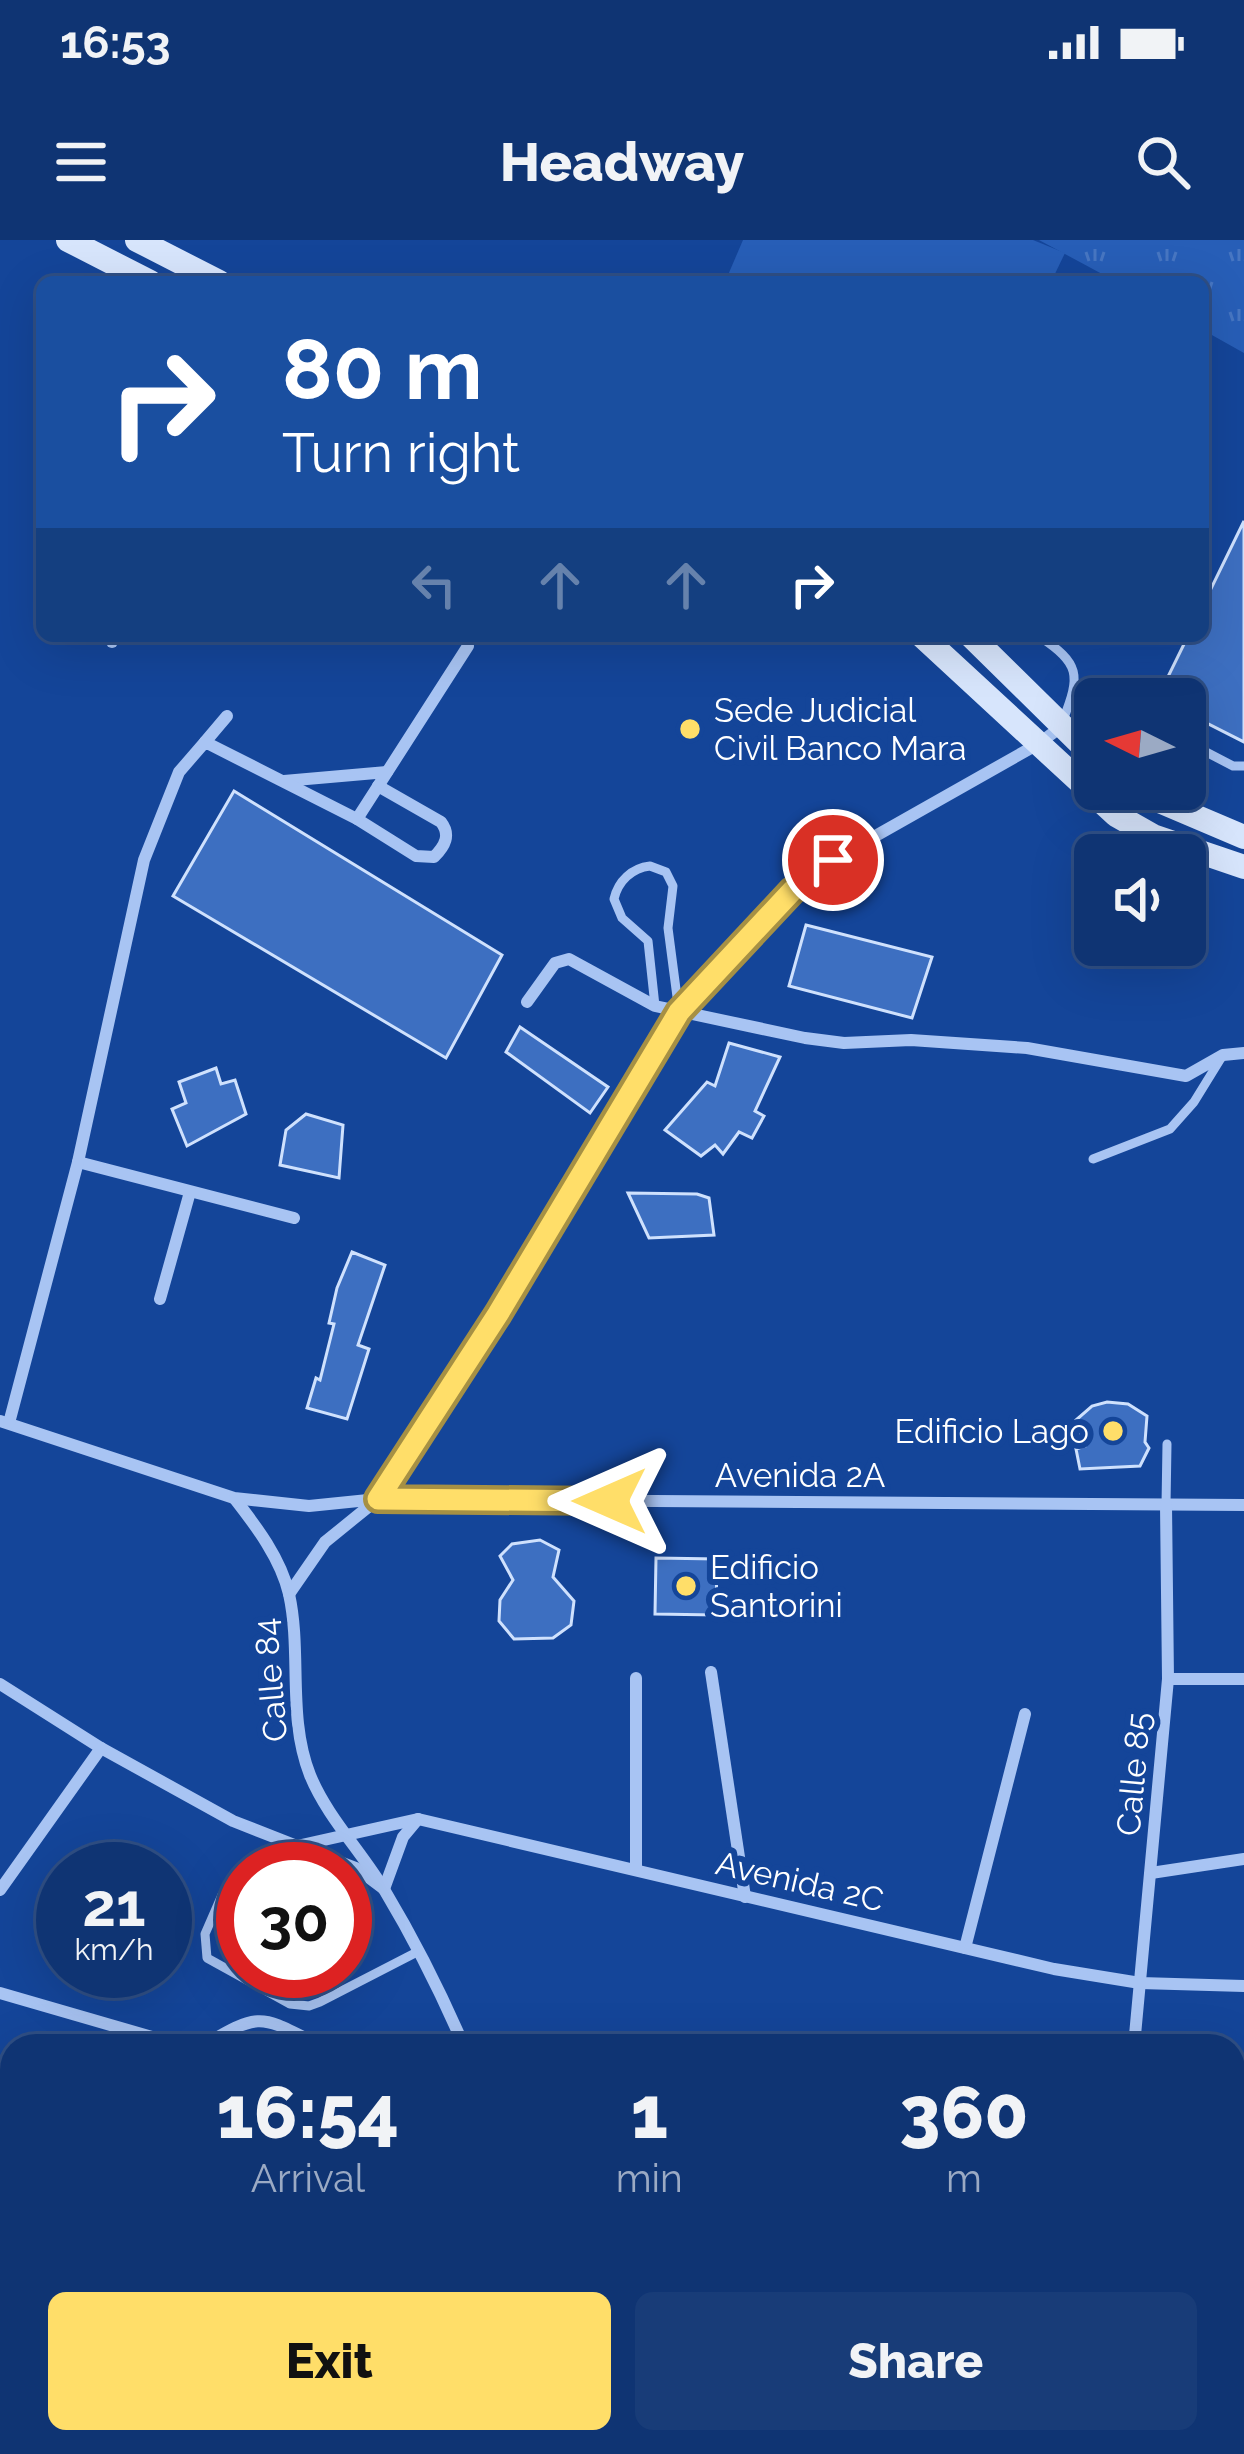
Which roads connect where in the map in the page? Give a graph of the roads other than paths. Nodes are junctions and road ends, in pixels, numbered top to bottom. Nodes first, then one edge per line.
1 (68, 240) edge
2 (151, 243) edge
3 (139, 276) edge
4 (209, 276) edge
5 (928, 642) edge
6 (977, 642) edge
7 (1047, 642) edge
8 (467, 646) dead end
9 (1075, 678) edge
10 (1074, 693) edge
11 (227, 716) dead end
12 (1061, 727) junction
13 (1074, 739) edge
14 (205, 742) junction
15 (1038, 744) junction
16 (1206, 752) edge
17 (1244, 766) edge
18 (387, 772) junction
19 (282, 781) junction
20 (377, 786) junction
21 (1180, 810) edge
22 (357, 819) junction
23 (1244, 837) edge
24 (1244, 867) edge
25 (668, 921) junction
26 (645, 935) junction
27 (527, 1002) dead end
28 (655, 1006) junction
29 (679, 1012) junction
30 (1244, 1053) edge
31 (1223, 1055) junction
32 (1094, 1159) dead end
33 (78, 1162) junction
34 (190, 1192) junction
35 (294, 1218) dead end
36 (160, 1299) dead end
37 (4, 1422) edge
38 (1168, 1444) dead end
39 (234, 1498) junction
40 (378, 1499) junction
41 (1166, 1505) junction
42 (1244, 1505) edge
43 (289, 1594) junction
44 (711, 1672) dead end
45 (636, 1678) dead end
46 (1168, 1679) junction
47 (1244, 1679) edge
48 (0, 1684) edge
49 (1025, 1714) dead end
50 (101, 1748) junction
51 (418, 1819) junction
52 (347, 1834) junction
53 (287, 1842) edge
54 (314, 1842) edge
55 (1244, 1859) edge
56 (636, 1868) junction
57 (1151, 1873) junction
58 (372, 1879) edge
59 (384, 1888) junction
60 (0, 1890) edge
61 (745, 1897) junction
62 (216, 1909) edge
63 (965, 1948) junction
64 (419, 1952) junction
65 (216, 1963) edge
66 (372, 1976) edge
67 (1140, 1983) junction
68 (1244, 1986) edge
69 (0, 1993) edge
70 (284, 1998) edge
71 (328, 1998) edge
72 (142, 2034) edge
73 (225, 2034) edge
74 (297, 2034) edge
75 (458, 2034) edge
76 (1135, 2034) edge

1 - 3 main road
2 - 4 main road
5 - 15 main road
6 - 12 main road
7 - 9 lane
8 - 18 street
10 - 12 lane
11 - 14 street
12 - 13 main road
12 - 15 street
14 - 19 street
14 - 33 street
15 - 24 main road
15 - 29 street
16 - 17 lane
18 - 19 street
18 - 20 street
19 - 22 street
20 - 22 street
20 - 22 street
21 - 23 main road
25 - 26 lane
25 - 26 lane
25 - 29 lane
26 - 28 lane
27 - 28 street
28 - 29 street
29 - 31 street
29 - 40 street
30 - 31 street
31 - 32 lane
33 - 34 street
33 - 37 street
34 - 35 street
34 - 36 street
37 - 39 street, Avenida 2A
38 - 41 lane
39 - 40 street, Avenida 2A
39 - 43 street, Calle 84
40 - 41 street, Avenida 2A
40 - 43 street
41 - 42 street, Avenida 2A
41 - 46 street, Calle 85
43 - 52 street, Calle 84
44 - 61 street
45 - 56 street
46 - 47 street
46 - 57 street, Calle 85
48 - 50 street
49 - 63 street
50 - 53 street
50 - 60 street
51 - 52 street, Avenida 2C
51 - 56 street, Avenida 2C
51 - 59 street
52 - 54 street, Avenida 2C
52 - 59 street, Calle 84
55 - 57 street
56 - 61 street, Avenida 2C
57 - 67 street, Calle 85
58 - 59 street
59 - 64 street, Calle 84
61 - 63 street, Avenida 2C
62 - 65 lane
63 - 67 street, Avenida 2C
64 - 66 lane
64 - 75 street, Calle 84
67 - 68 street, Avenida 2C
67 - 76 street, Calle 85
69 - 72 street
70 - 71 lane
73 - 74 street

